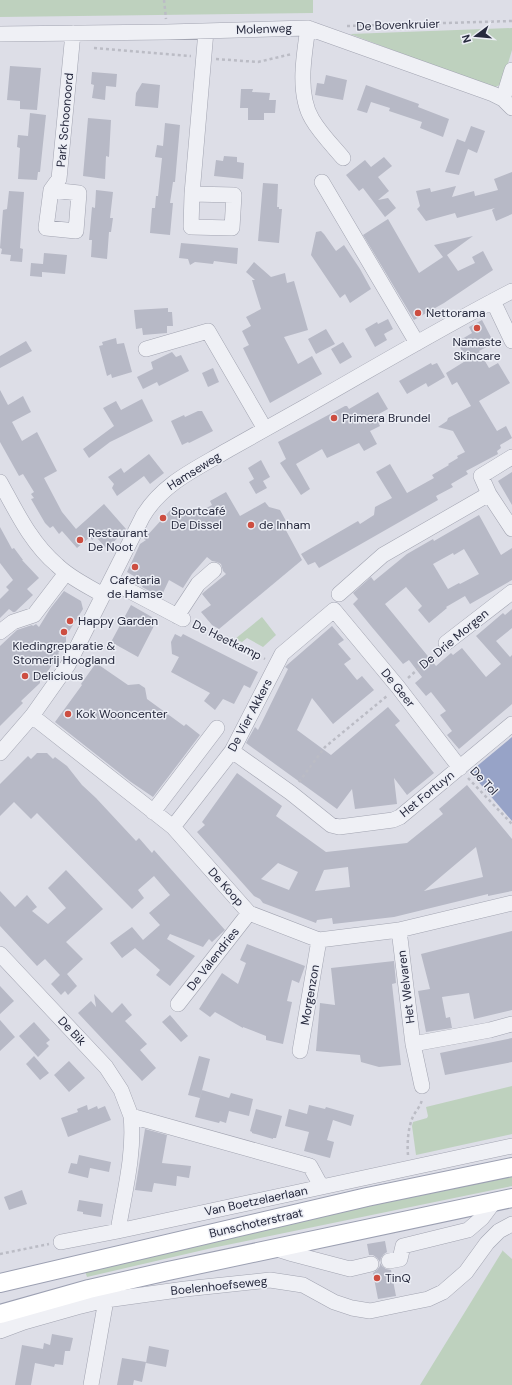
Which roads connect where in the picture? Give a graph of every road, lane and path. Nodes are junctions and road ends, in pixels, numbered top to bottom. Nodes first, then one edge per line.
1 (164, 0) edge
2 (512, 21) edge
3 (339, 27) dead end
4 (308, 28) junction
5 (206, 31) junction
6 (167, 32) junction
7 (0, 34) edge
8 (72, 40) junction
9 (304, 51) junction
10 (204, 58) junction
11 (512, 70) edge
12 (508, 104) edge
13 (343, 158) dead end
14 (322, 182) dead end
15 (51, 190) junction
16 (192, 194) junction
17 (512, 291) edge
18 (493, 301) junction
19 (512, 342) edge
20 (417, 343) junction
21 (146, 349) dead end
22 (265, 429) junction
23 (512, 457) edge
24 (0, 482) edge
25 (489, 494) junction
26 (512, 530) edge
27 (214, 570) dead end
28 (66, 573) junction
29 (110, 581) junction
30 (512, 592) edge
31 (339, 594) dead end
32 (103, 595) junction
33 (334, 610) joint
34 (180, 618) junction
35 (0, 632) edge
36 (446, 643) joint
37 (276, 665) junction
38 (398, 687) junction
39 (32, 716) junction
40 (512, 724) edge
41 (217, 728) dead end
42 (232, 751) junction
43 (0, 753) edge
44 (196, 756) junction
45 (460, 768) junction
46 (217, 770) junction
47 (291, 793) junction
48 (153, 812) junction
49 (512, 824) edge
50 (173, 827) junction
51 (512, 903) edge
52 (249, 913) junction
53 (399, 930) junction
54 (319, 940) junction
55 (0, 954) edge
56 (178, 1004) dead end
57 (512, 1024) edge
58 (413, 1044) junction
59 (300, 1051) dead end
60 (422, 1086) joint
61 (131, 1116) junction
62 (512, 1146) edge
63 (512, 1167) edge
64 (410, 1169) junction
65 (321, 1186) junction
66 (512, 1198) edge
67 (494, 1202) junction
68 (512, 1224) edge
69 (118, 1231) junction
70 (61, 1242) joint
71 (274, 1248) junction
72 (0, 1254) edge
73 (389, 1261) dead end
74 (371, 1264) dead end
75 (0, 1283) edge
76 (106, 1300) junction
77 (0, 1314) edge
78 (0, 1331) edge
79 (92, 1385) edge

1 - 6 path
2 - 3 path, De Bovenkruier
4 - 5 street, Molenweg
4 - 9 street
4 - 12 street, Molenweg
5 - 6 street, Molenweg
5 - 10 street
6 - 8 street, Molenweg
7 - 8 street, Molenweg
8 - 10 path
8 - 15 street, Park Schoonoord
9 - 10 path
9 - 13 street
10 - 16 street
11 - 12 street
14 - 20 street
15 - 15 street, Park Schoonoord
16 - 16 street
17 - 18 street, Hamseweg
18 - 19 street
18 - 20 street, Hamseweg
20 - 22 street, Hamseweg
21 - 22 street
22 - 29 street, Hamseweg
23 - 25 street
24 - 28 street
25 - 26 street
25 - 31 street
27 - 34 street, De Heetkamp
28 - 32 street
28 - 35 street
29 - 32 street, Hamseweg
29 - 34 street, De Heetkamp
30 - 36 street, De Drie Morgen
32 - 39 street, Hamseweg
33 - 37 street, De Vier Akkers
33 - 38 street, De Geer
34 - 37 path, De Heetkamp
36 - 38 path, De Drie Morgen
37 - 42 street, De Vier Akkers
38 - 45 street, De Geer
38 - 47 path, De Drie Morgen
39 - 43 street, Hamseweg
39 - 48 street, De Koop
40 - 45 street, Het Fortuyn
41 - 44 street
42 - 46 street, De Vier Akkers
42 - 47 street, Het Fortuyn
44 - 46 street
44 - 48 street
45 - 47 street, Het Fortuyn
45 - 49 path, De Tol
46 - 50 street, De Vier Akkers
48 - 50 street, De Koop
50 - 52 street, De Koop
51 - 53 street, De Koop
52 - 54 street, De Koop
52 - 56 street, De Valendries
53 - 54 street, De Koop
53 - 58 street, Het Welvaren
54 - 59 street, Morgenzon
55 - 61 street, De Bik
57 - 58 street
58 - 60 street, Het Welvaren
60 - 64 path
61 - 65 street
61 - 69 street, De Bik
62 - 64 street, Van Boetzelaerlaan
63 - 75 main road, Bunschoterstraat
64 - 65 street, Van Boetzelaerlaan
65 - 69 street, Van Boetzelaerlaan
66 - 67 main road
67 - 71 main road
67 - 73 street
68 - 76 street, Boelenhoefseweg
69 - 70 street, Van Boetzelaerlaan
70 - 72 path
71 - 74 street
71 - 77 main road
76 - 78 street
76 - 79 street

